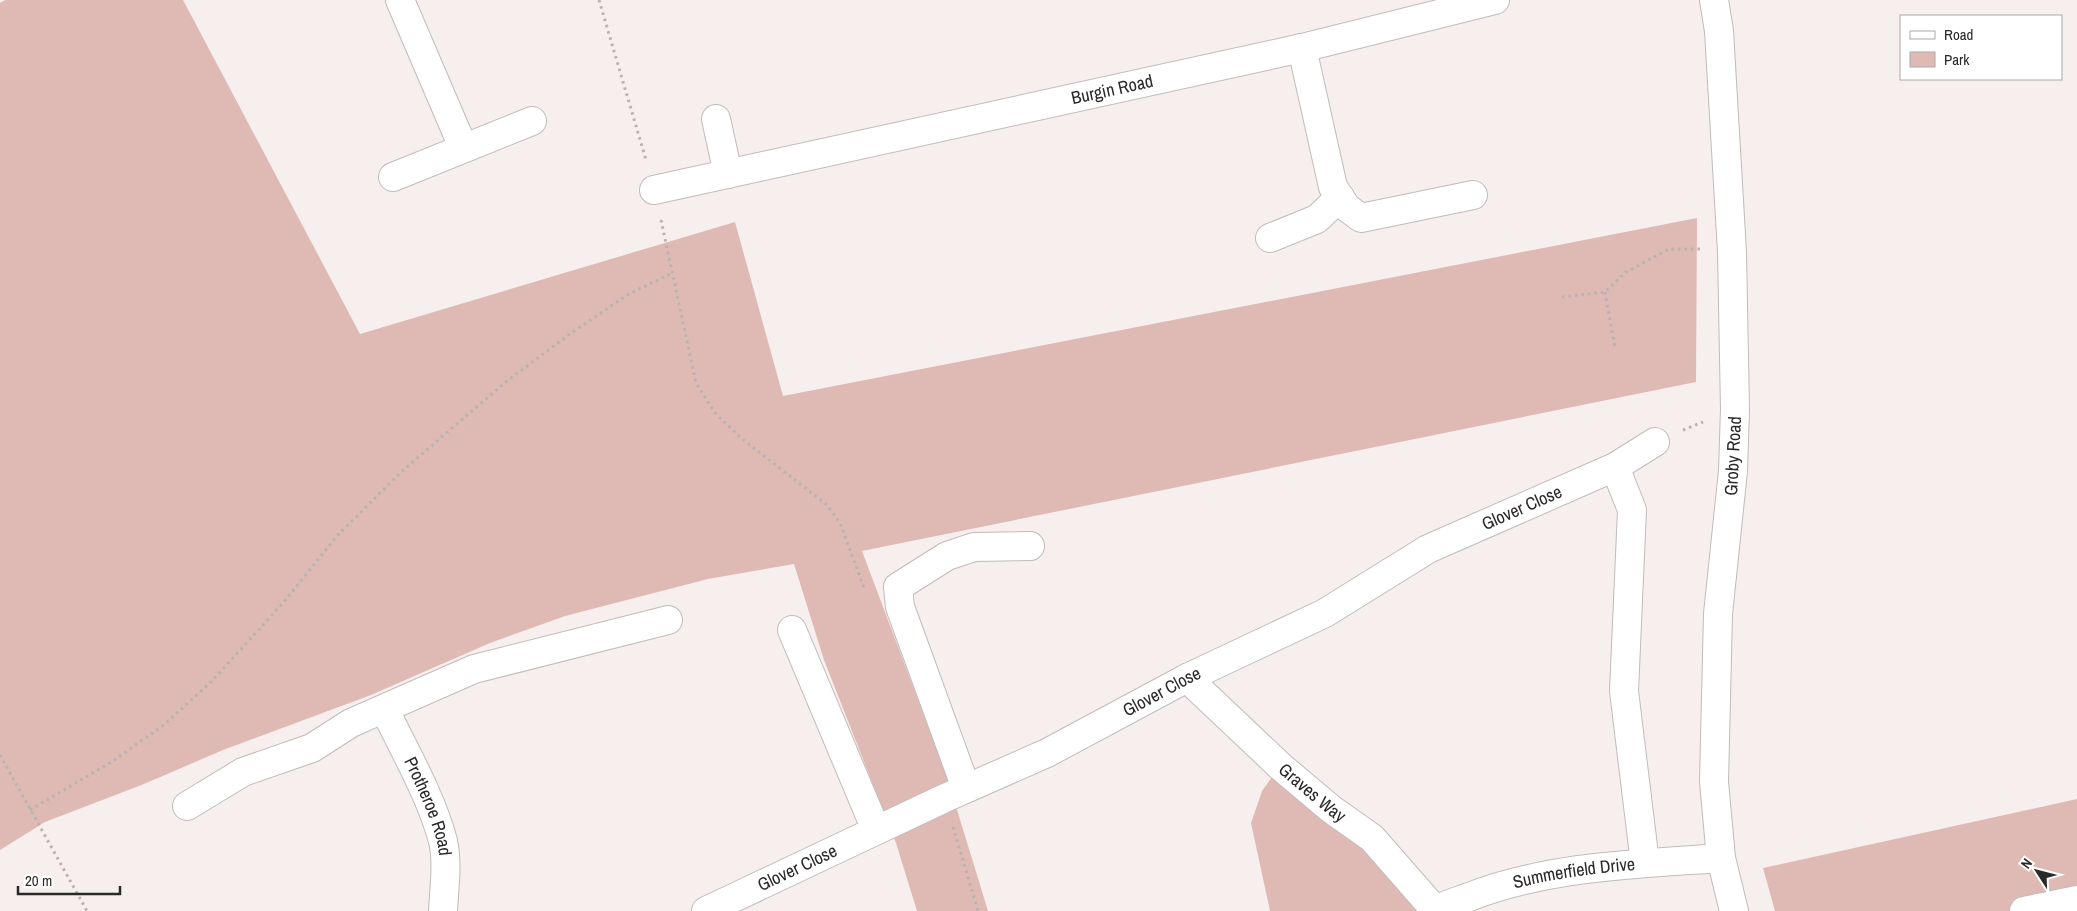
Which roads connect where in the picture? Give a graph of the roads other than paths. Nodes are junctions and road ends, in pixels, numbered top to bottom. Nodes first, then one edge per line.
1 (400, 0) edge
2 (1495, 0) edge
3 (1714, 0) edge
4 (1302, 48) junction
5 (716, 119) dead end
6 (532, 121) dead end
7 (463, 148) junction
8 (728, 174) junction
9 (394, 177) dead end
10 (654, 190) road end
11 (1473, 195) dead end
12 (1340, 197) junction
13 (1270, 238) dead end
14 (1655, 442) dead end
15 (1615, 467) junction
16 (1030, 546) dead end
17 (668, 620) dead end
18 (792, 630) dead end
19 (1187, 678) junction
20 (385, 710) junction
21 (955, 793) junction
22 (187, 806) dead end
23 (876, 830) junction
24 (1721, 858) junction
25 (1645, 863) junction
26 (2077, 900) edge
27 (1434, 910) edge
28 (443, 911) edge
29 (706, 911) edge
30 (1734, 911) edge
31 (2024, 911) edge

1 - 7 street
2 - 4 street, Burgin Road
3 - 24 street, Groby Road
4 - 8 street, Burgin Road
4 - 12 street
5 - 8 street
6 - 7 street
7 - 9 street
8 - 10 street, Burgin Road
11 - 12 street
12 - 13 street
14 - 15 street, Glover Close
15 - 19 street, Glover Close
15 - 25 street
16 - 21 street
17 - 20 street
18 - 23 street
19 - 21 street, Glover Close
19 - 27 street, Graves Way
20 - 22 street
20 - 28 street, Protheroe Road
21 - 23 street, Glover Close
23 - 29 street, Glover Close
24 - 25 street, Summerfield Drive
24 - 30 street, Groby Road
25 - 27 street, Summerfield Drive
26 - 31 street

